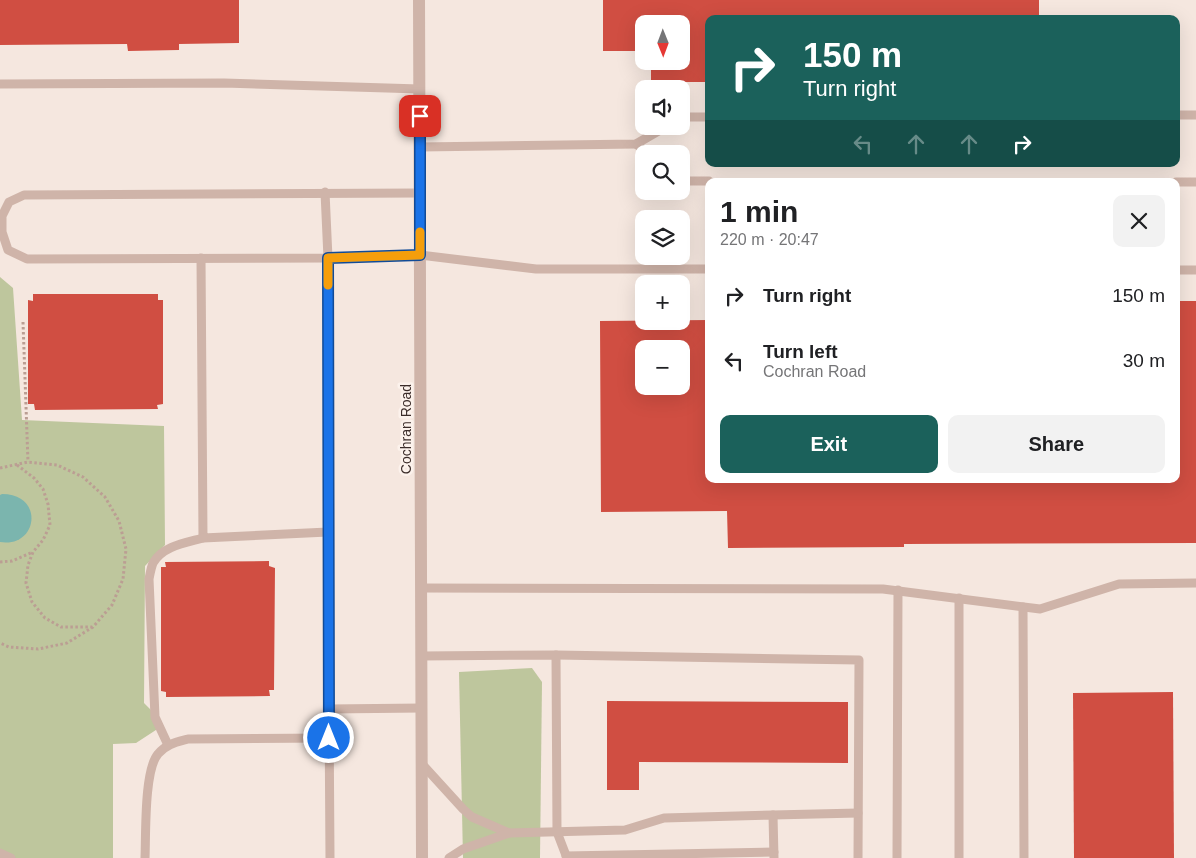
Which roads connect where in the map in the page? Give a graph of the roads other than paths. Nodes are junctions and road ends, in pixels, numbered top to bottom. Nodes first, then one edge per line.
1 (419, 0) edge
2 (0, 84) edge
3 (420, 89) junction
4 (1196, 114) edge
5 (1180, 115) edge
6 (690, 117) edge
7 (705, 117) edge
8 (652, 135) edge
9 (636, 144) joint
10 (420, 147) junction
11 (690, 181) edge
12 (705, 182) edge
13 (1180, 182) edge
14 (1196, 182) edge
15 (325, 192) junction
16 (420, 193) junction
17 (420, 255) junction
18 (201, 258) junction
19 (328, 258) junction
20 (705, 269) edge
21 (1180, 270) edge
22 (1196, 270) edge
23 (328, 532) junction
24 (203, 538) junction
25 (1196, 584) edge
26 (421, 588) junction
27 (898, 590) junction
28 (959, 598) junction
29 (1023, 607) junction
30 (556, 655) junction
31 (421, 656) junction
32 (422, 708) junction
33 (329, 709) junction
34 (329, 738) junction
35 (168, 745) junction
36 (422, 764) junction
37 (858, 813) junction
38 (773, 815) junction
39 (557, 832) junction
40 (509, 833) junction
41 (0, 853) edge
42 (774, 855) edge
43 (566, 857) edge
44 (11, 858) edge
45 (145, 858) edge
46 (330, 858) edge
47 (422, 858) edge
48 (449, 858) edge
49 (858, 858) edge
50 (897, 858) edge
51 (959, 858) edge
52 (1024, 858) edge

1 - 3 street, Cochran Road
2 - 3 lane
3 - 10 street, Cochran Road
4 - 5 lane
6 - 7 lane
8 - 9 lane
9 - 10 lane
10 - 16 street, Cochran Road
11 - 12 lane
13 - 14 lane
15 - 16 lane
15 - 18 lane
15 - 19 lane
16 - 17 street, Cochran Road
17 - 19 lane
17 - 20 lane
17 - 26 street, Cochran Road
18 - 19 lane
18 - 24 lane
19 - 23 lane
21 - 22 lane
23 - 24 lane
23 - 33 lane
24 - 35 lane
25 - 29 lane
26 - 27 lane
26 - 31 street, Cochran Road
27 - 28 lane
27 - 50 lane
28 - 29 lane
28 - 51 lane
29 - 52 lane
30 - 31 lane
30 - 37 lane
30 - 39 lane
31 - 32 street, Cochran Road
32 - 33 lane
32 - 36 street, Cochran Road
33 - 34 lane
34 - 35 lane
34 - 46 lane
35 - 45 lane
36 - 40 lane
36 - 47 street, Cochran Road
37 - 38 lane
37 - 49 lane
38 - 39 lane
38 - 42 lane
39 - 40 lane
39 - 43 lane
40 - 48 lane
41 - 44 lane
42 - 43 lane

